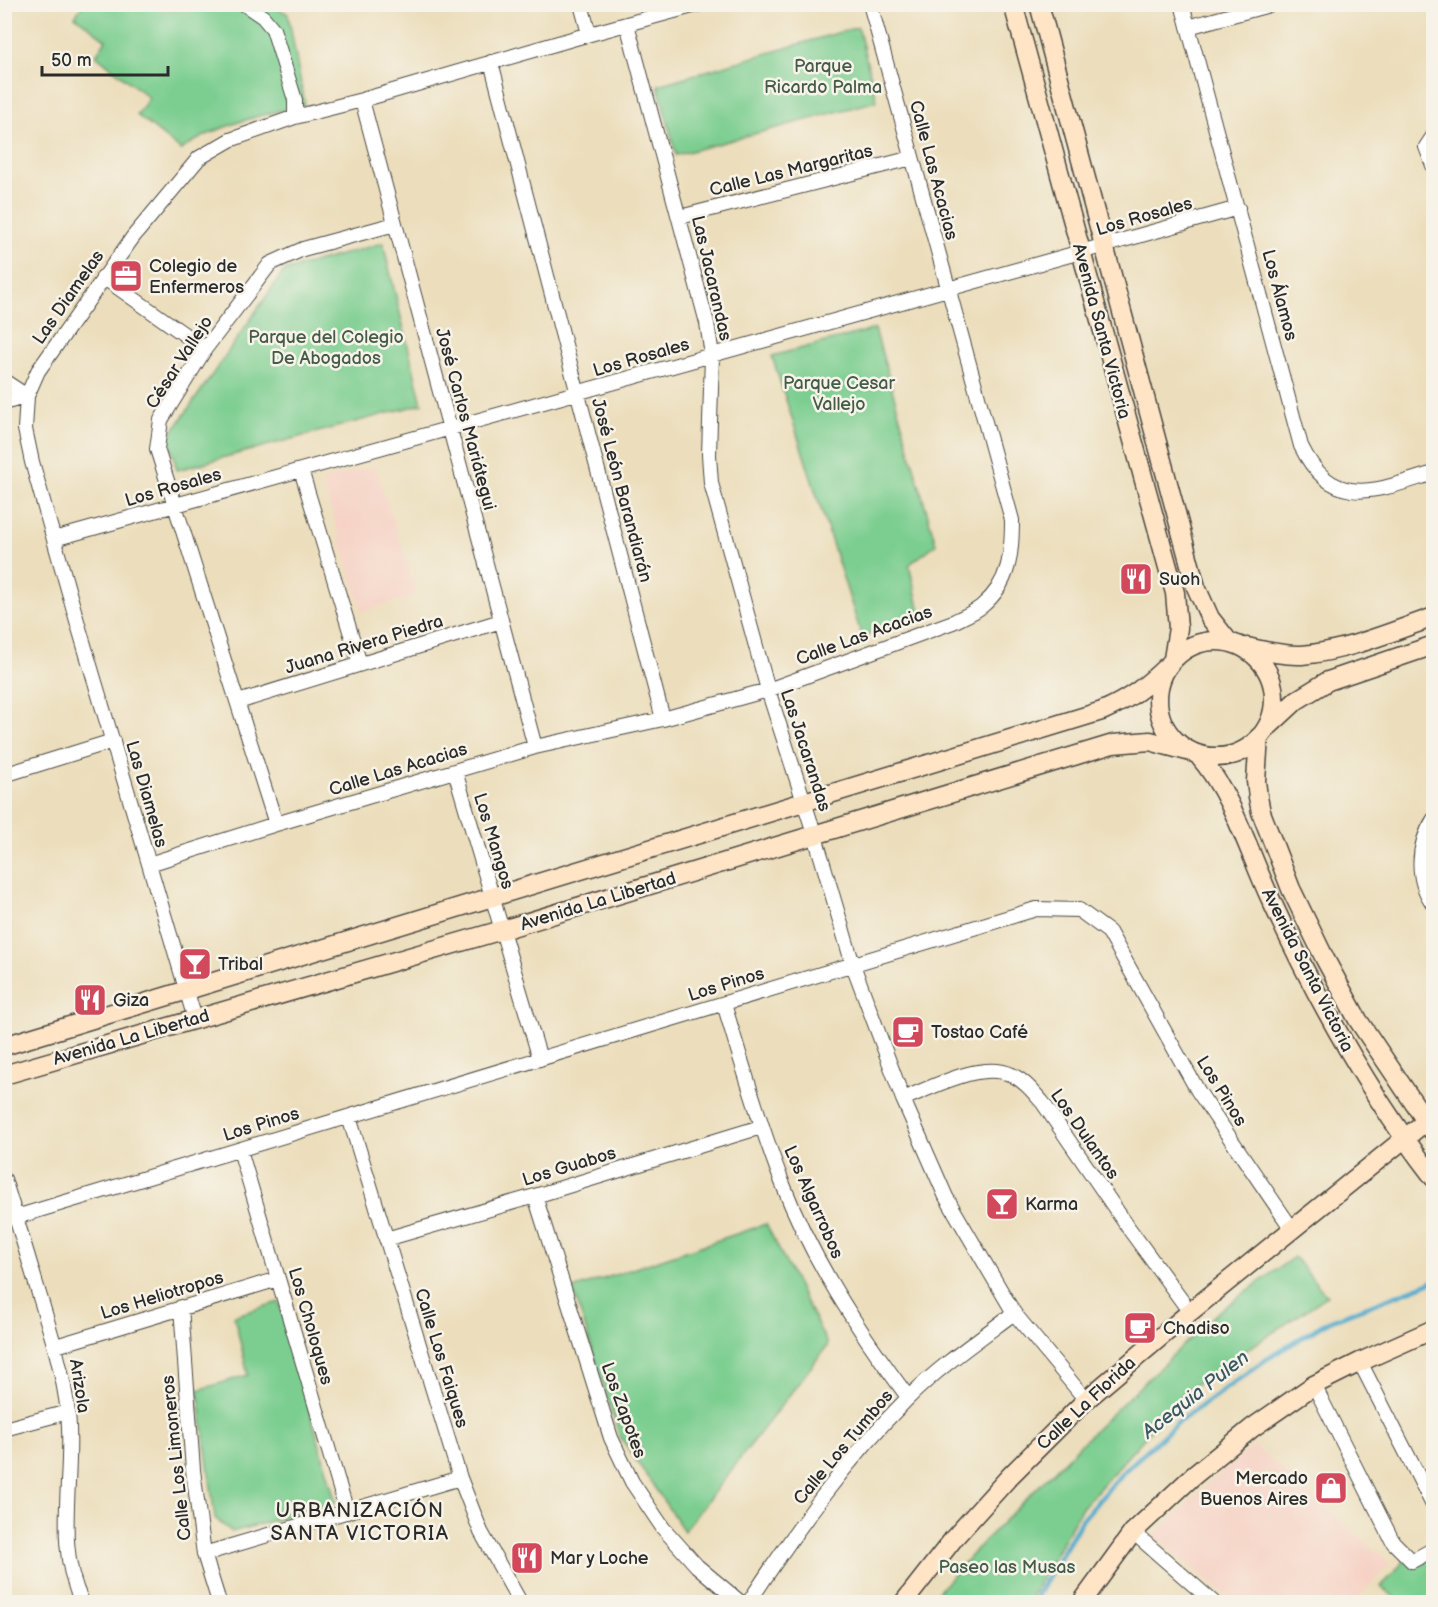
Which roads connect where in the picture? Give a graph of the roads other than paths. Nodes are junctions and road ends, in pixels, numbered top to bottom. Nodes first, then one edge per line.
1 (244, 4) edge
2 (581, 4) edge
3 (700, 4) edge
4 (870, 4) edge
5 (1012, 4) edge
6 (1039, 4) edge
7 (1182, 4) edge
8 (1273, 4) edge
9 (627, 24) junction
10 (1188, 27) junction
11 (589, 34) junction
12 (491, 62) junction
13 (362, 100) junction
14 (295, 117) junction
15 (1434, 135) edge
16 (912, 158) junction
17 (1434, 168) edge
18 (1238, 208) junction
19 (680, 217) junction
20 (395, 224) junction
21 (1105, 246) junction
22 (1081, 252) junction
23 (103, 278) junction
24 (948, 290) junction
25 (205, 349) junction
26 (712, 356) junction
27 (4, 381) edge
28 (578, 393) junction
29 (27, 396) junction
30 (4, 403) edge
31 (450, 429) junction
32 (300, 470) junction
33 (1434, 473) edge
34 (176, 505) junction
35 (54, 539) junction
36 (1434, 617) edge
37 (501, 621) junction
38 (1234, 643) junction
39 (1434, 645) edge
40 (1170, 663) junction
41 (360, 664) junction
42 (768, 690) junction
43 (238, 702) junction
44 (663, 719) junction
45 (1263, 733) junction
46 (113, 741) junction
47 (535, 747) junction
48 (1195, 753) junction
49 (455, 771) junction
50 (4, 775) edge
51 (804, 802) junction
52 (1434, 819) edge
53 (276, 824) junction
54 (815, 836) junction
55 (149, 864) junction
56 (492, 897) junction
57 (1434, 906) edge
58 (502, 930) junction
59 (853, 965) junction
60 (187, 991) junction
61 (724, 1004) junction
62 (195, 1018) junction
63 (4, 1046) edge
64 (540, 1059) junction
65 (4, 1075) edge
66 (903, 1099) junction
67 (349, 1117) junction
68 (1431, 1124) edge
69 (761, 1126) junction
70 (1404, 1140) junction
71 (240, 1150) junction
72 (1434, 1178) edge
73 (4, 1179) edge
74 (535, 1196) junction
75 (16, 1217) junction
76 (1292, 1228) junction
77 (386, 1239) junction
78 (278, 1279) junction
79 (182, 1307) junction
80 (1190, 1312) junction
81 (1014, 1313) junction
82 (1434, 1329) edge
83 (56, 1346) junction
84 (1360, 1362) junction
85 (1314, 1385) junction
86 (908, 1397) junction
87 (1086, 1400) junction
88 (68, 1412) junction
89 (4, 1429) edge
90 (460, 1479) junction
91 (1434, 1507) edge
92 (347, 1512) junction
93 (1133, 1532) junction
94 (1434, 1549) edge
95 (204, 1554) junction
96 (82, 1602) edge
97 (219, 1602) edge
98 (516, 1602) edge
99 (740, 1602) edge
100 (750, 1602) edge
101 (904, 1602) edge
102 (1082, 1602) edge
103 (1213, 1602) edge

1 - 14 street
2 - 11 street
3 - 9 street, Las Diamelas
4 - 16 street, Calle Las Acacias
5 - 22 main road, Avenida Santa Victoria
6 - 21 main road, Avenida Santa Victoria
7 - 10 street, Los Álamos
8 - 10 street
9 - 11 street, Las Diamelas
9 - 19 street, Las Jacarandas
10 - 18 street, Los Álamos
11 - 12 street, Las Diamelas
12 - 13 street, Las Diamelas
12 - 28 street, José León Barandiarán
13 - 14 street, Las Diamelas
13 - 20 street, José Carlos Mariátegui
14 - 23 street, Las Diamelas
15 - 17 street
16 - 19 street, Calle Las Margaritas
16 - 24 street, Calle Las Acacias
18 - 21 street, Los Rosales
18 - 33 street, Los Álamos
19 - 26 street, Las Jacarandas
20 - 25 street, César Vallejo
20 - 31 street, José Carlos Mariátegui
21 - 22 street, Los Rosales
21 - 38 main road, Avenida Santa Victoria
22 - 24 street, Los Rosales
22 - 40 main road, Avenida Santa Victoria
23 - 25 street
23 - 29 street, Las Diamelas
24 - 26 street, Los Rosales
24 - 42 street, Calle Las Acacias
25 - 34 street, César Vallejo
26 - 28 street, Los Rosales
26 - 42 street, Las Jacarandas
27 - 29 street
28 - 31 street, Los Rosales
28 - 44 street, José León Barandiarán
29 - 30 street
29 - 35 street, Las Diamelas
31 - 32 street, Los Rosales
31 - 37 street, José Carlos Mariátegui
32 - 34 street, Los Rosales
32 - 41 street
34 - 35 street, Los Rosales
34 - 43 street, César Vallejo
35 - 46 street, Las Diamelas
36 - 38 main road
37 - 41 street, Juana Rivera Piedra
37 - 47 street, José Carlos Mariátegui
38 - 40 main road
38 - 45 main road
39 - 45 main road
40 - 48 main road
40 - 51 main road, Avenida La Libertad
41 - 43 street, Juana Rivera Piedra
42 - 44 street, Calle Las Acacias
42 - 51 street, Las Jacarandas
43 - 53 street, César Vallejo
44 - 47 street, Calle Las Acacias
45 - 48 main road
45 - 68 main road, Avenida Santa Victoria
46 - 50 street
46 - 55 street, Las Diamelas
47 - 49 street, Calle Las Acacias
48 - 54 main road, Avenida La Libertad
48 - 70 main road, Avenida Santa Victoria
49 - 53 street, Calle Las Acacias
49 - 56 street, Los Mangos
51 - 54 street, Las Jacarandas
51 - 56 main road, Avenida La Libertad
52 - 57 street
53 - 55 street, Calle Las Acacias
54 - 58 main road, Avenida La Libertad
54 - 59 street, Las Jacarandas
55 - 60 street, Las Diamelas
56 - 58 street, Los Mangos
56 - 60 main road, Avenida La Libertad
58 - 62 main road, Avenida La Libertad
58 - 64 street, Los Mangos
59 - 61 street, Los Pinos
59 - 66 street, Las Jacarandas
59 - 76 street, Los Pinos
60 - 62 street, Las Diamelas
60 - 63 main road, Avenida La Libertad
61 - 64 street, Los Pinos
61 - 69 street, Los Algarrobos
62 - 65 main road, Avenida La Libertad
64 - 67 street, Los Pinos
66 - 80 street, Los Dulantos
66 - 81 street, Las Jacarandas
67 - 71 street, Los Pinos
67 - 77 street, Calle Los Faiques
68 - 70 main road, Calle La Florida
69 - 74 street, Los Guabos
69 - 86 street, Los Algarrobos
70 - 72 main road, Avenida Santa Victoria
70 - 76 main road, Calle La Florida
71 - 75 street, Los Pinos
71 - 78 street, Los Choloques
73 - 75 street, Arizola
74 - 77 street, Los Guabos
74 - 99 street, Los Zapotes
75 - 83 street, Arizola
76 - 80 main road, Calle La Florida
77 - 90 street, Calle Los Faiques
78 - 79 street, Los Heliotropos
78 - 92 street, Los Choloques
79 - 83 street, Los Heliotropos
79 - 95 street, Calle Los Limoneros
80 - 87 main road, Calle La Florida
81 - 86 street, Calle Los Tumbos
81 - 87 street, Las Jacarandas
82 - 84 main road
83 - 88 street, Arizola
84 - 85 main road
84 - 91 street
85 - 93 main road
85 - 94 street
86 - 100 street, Calle Los Tumbos
87 - 101 main road, Calle La Florida
88 - 89 street
88 - 96 street, Arizola
90 - 92 street
90 - 98 street, Calle Los Faiques
92 - 95 street
93 - 102 main road
93 - 103 street
95 - 97 street, Calle Los Limoneros

